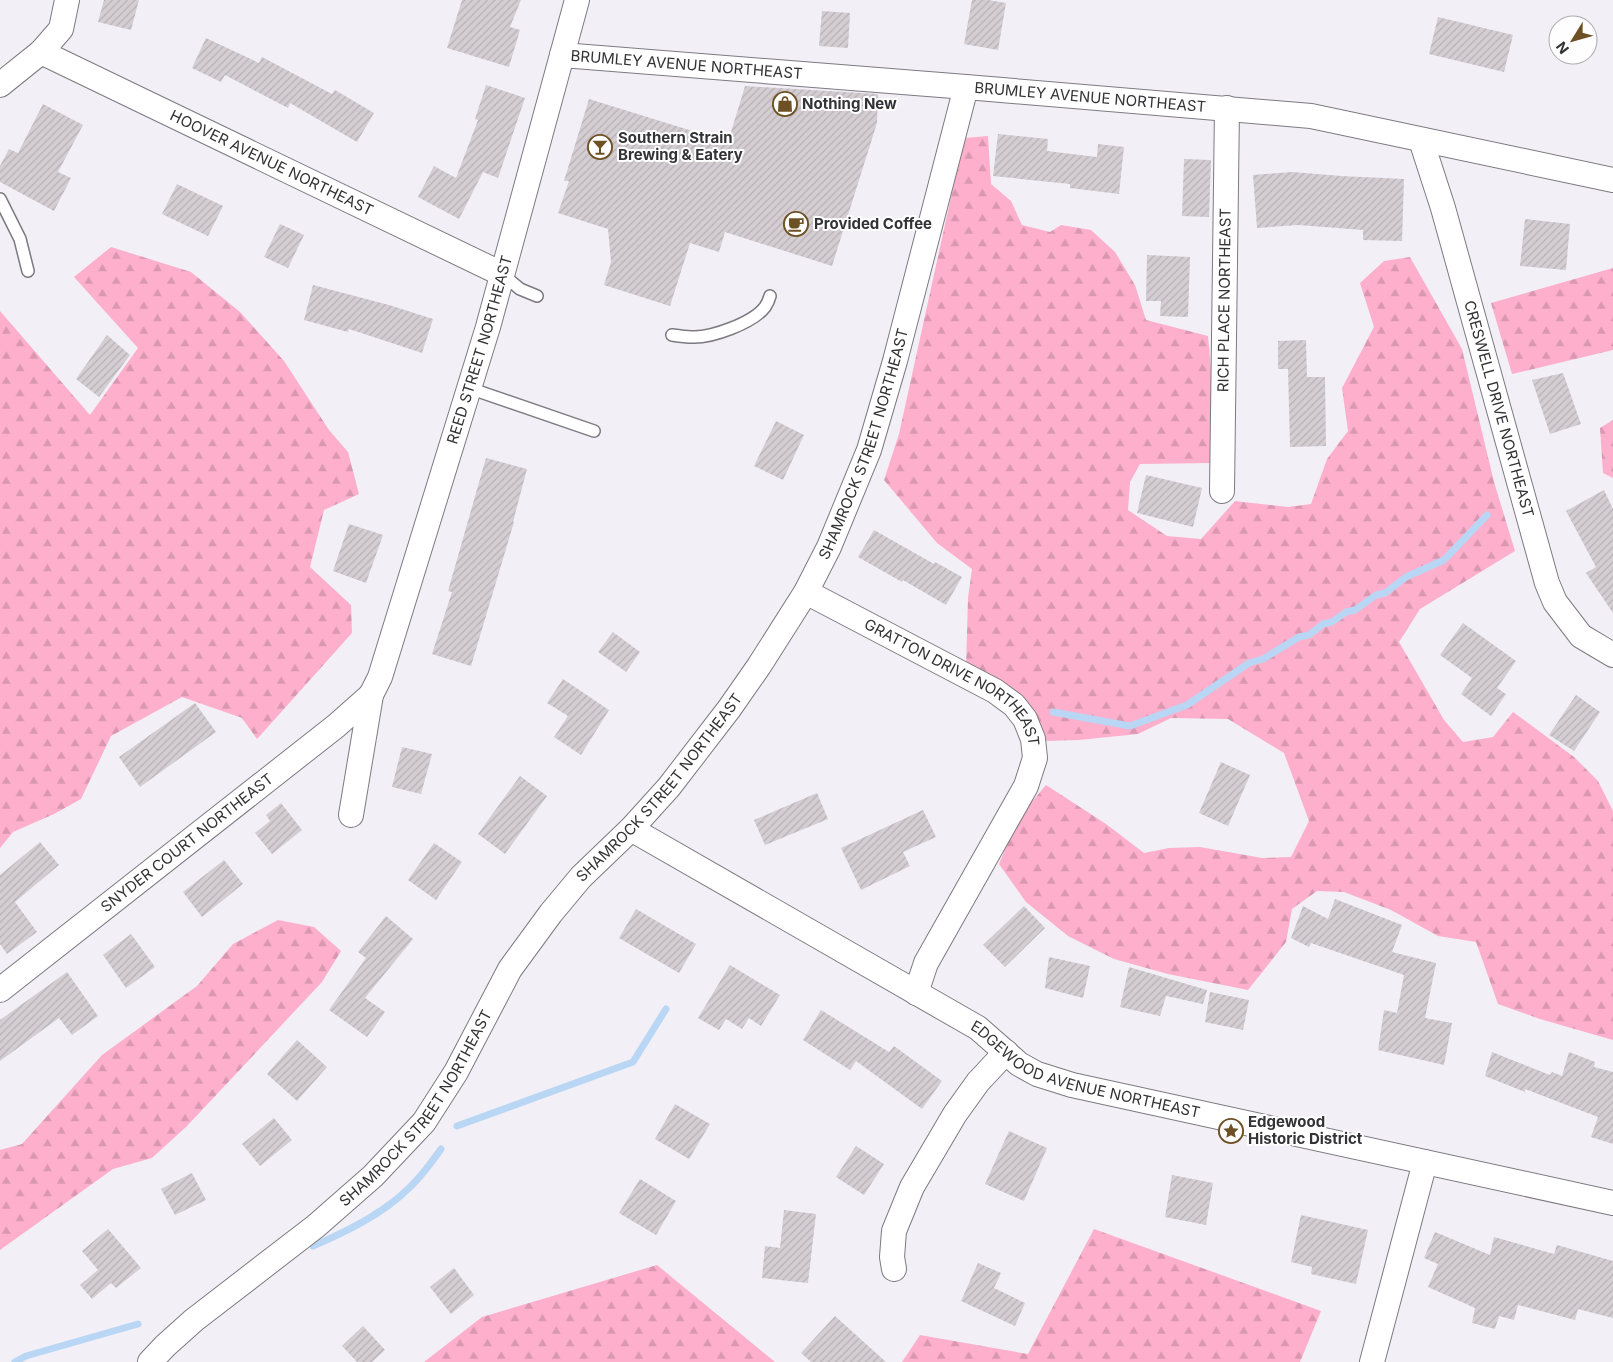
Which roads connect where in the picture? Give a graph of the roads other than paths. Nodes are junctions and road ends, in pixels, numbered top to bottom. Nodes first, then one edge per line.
1 (67, 0) edge
2 (577, 0) edge
3 (40, 52) junction
4 (562, 55) junction
5 (0, 85) edge
6 (966, 87) junction
7 (1227, 108) junction
8 (1421, 140) junction
9 (1613, 180) edge
10 (0, 199) edge
11 (28, 271) dead end
12 (502, 274) junction
13 (537, 296) dead end
14 (770, 296) dead end
15 (672, 335) dead end
16 (469, 388) junction
17 (594, 431) dead end
18 (1222, 491) dead end
19 (806, 592) junction
20 (1613, 655) edge
21 (371, 695) junction
22 (351, 815) dead end
23 (631, 829) junction
24 (0, 990) edge
25 (916, 993) junction
26 (1006, 1052) junction
27 (1425, 1162) junction
28 (1613, 1203) edge
29 (894, 1269) dead end
30 (150, 1362) edge
31 (1372, 1362) edge

1 - 3 street
2 - 4 street, REED STREET NORTHEAST
3 - 5 street
3 - 12 street, HOOVER AVENUE NORTHEAST
4 - 6 street, BRUMLEY AVENUE NORTHEAST
4 - 12 street, REED STREET NORTHEAST
6 - 7 street, BRUMLEY AVENUE NORTHEAST
6 - 19 street, SHAMROCK STREET NORTHEAST
7 - 8 street, BRUMLEY AVENUE NORTHEAST
7 - 18 street, RICH PLACE NORTHEAST
8 - 9 street, BRUMLEY AVENUE NORTHEAST
8 - 20 street, CRESWELL DRIVE NORTHEAST
10 - 11 lane
12 - 13 lane
12 - 16 street, REED STREET NORTHEAST
14 - 15 lane
16 - 17 lane
16 - 21 street, REED STREET NORTHEAST
19 - 23 street, SHAMROCK STREET NORTHEAST
19 - 25 street, GRATTON DRIVE NORTHEAST
21 - 22 street
21 - 24 street, SNYDER COURT NORTHEAST
23 - 25 street, EDGEWOOD AVENUE NORTHEAST
23 - 30 street, SHAMROCK STREET NORTHEAST
25 - 26 street, EDGEWOOD AVENUE NORTHEAST
26 - 27 street, EDGEWOOD AVENUE NORTHEAST
26 - 29 street
27 - 28 street, EDGEWOOD AVENUE NORTHEAST
27 - 31 street

